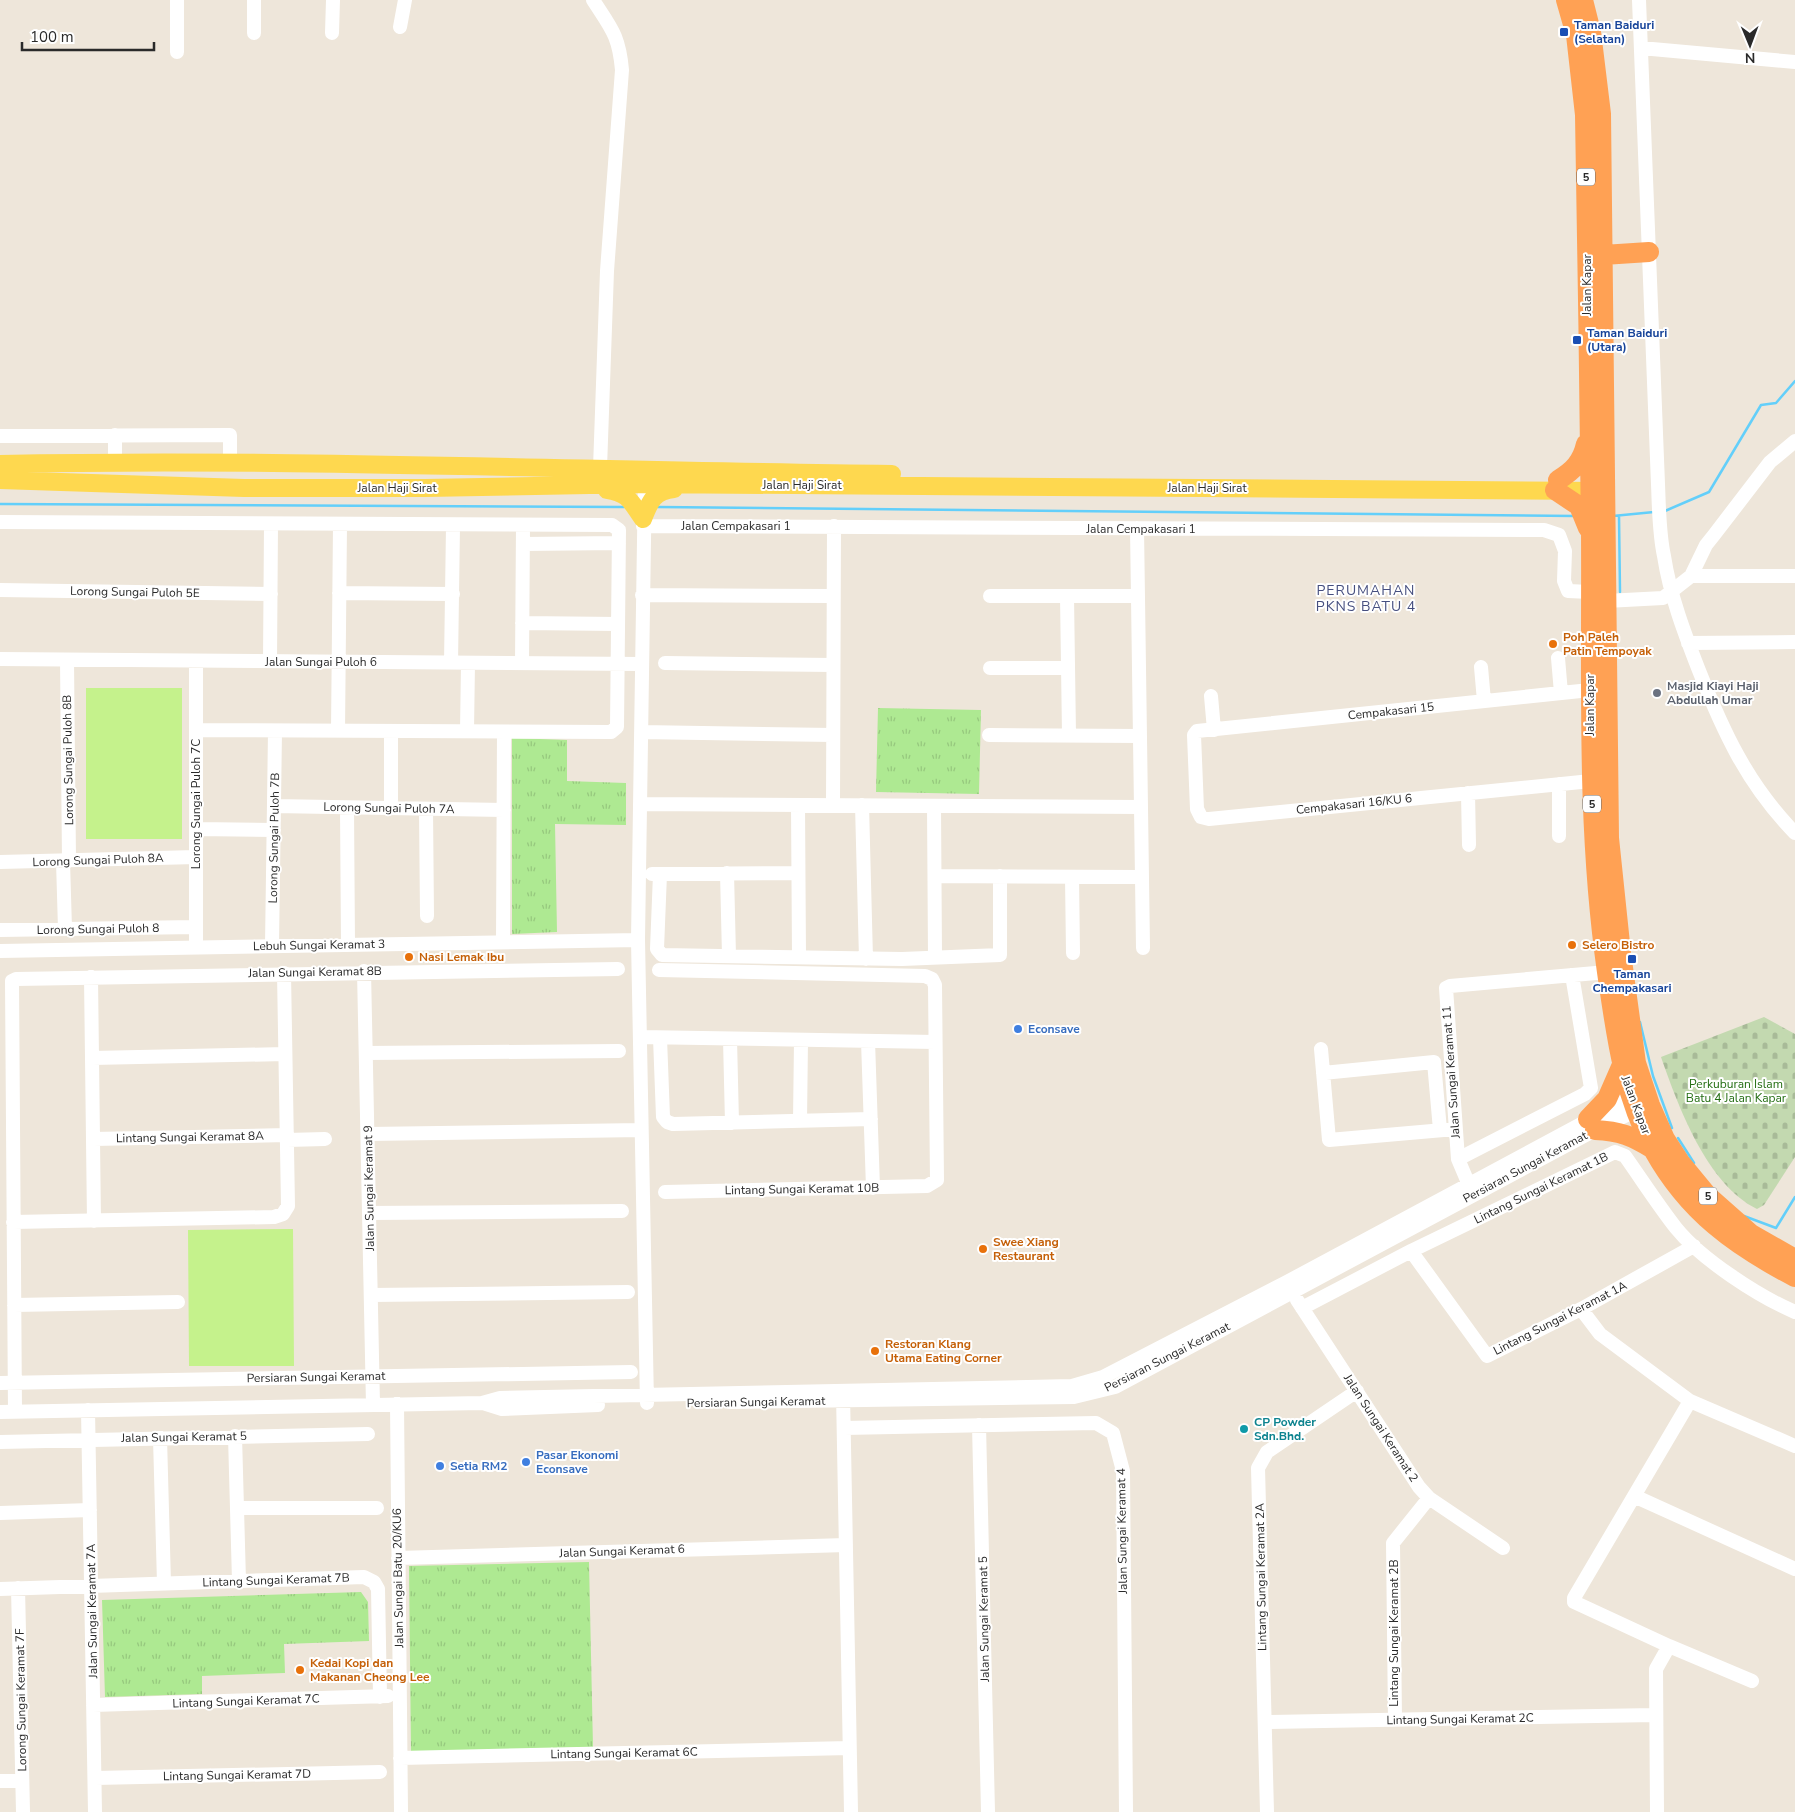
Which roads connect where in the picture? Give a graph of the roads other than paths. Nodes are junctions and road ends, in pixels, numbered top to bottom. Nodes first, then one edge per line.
1 (177, 0) edge
2 (254, 0) edge
3 (333, 0) edge
4 (405, 0) edge
5 (593, 0) edge
6 (1566, 0) edge
7 (1583, 0) edge
8 (1639, 0) edge
9 (400, 27) dead end
10 (254, 33) dead end
11 (332, 33) dead end
12 (1640, 48) junction
13 (177, 52) dead end
14 (1795, 62) edge
15 (1626, 253) junction
16 (1596, 356) junction
17 (1589, 431) junction
18 (115, 435) junction
19 (0, 436) edge
20 (1795, 441) edge
21 (115, 462) junction
22 (185, 462) junction
23 (230, 462) junction
24 (0, 464) edge
25 (360, 464) junction
26 (600, 468) junction
27 (644, 477) junction
28 (0, 480) edge
29 (750, 485) junction
30 (1557, 485) junction
31 (547, 486) junction
32 (205, 488) junction
33 (364, 488) junction
34 (1594, 507) junction
35 (0, 522) edge
36 (643, 522) junction
37 (271, 524) junction
38 (340, 525) junction
39 (523, 525) junction
40 (453, 526) junction
41 (834, 526) junction
42 (1137, 528) junction
43 (618, 543) junction
44 (523, 544) junction
45 (1691, 576) junction
46 (1795, 576) edge
47 (0, 590) edge
48 (1672, 591) junction
49 (339, 593) junction
50 (271, 594) junction
51 (452, 594) junction
52 (642, 595) junction
53 (833, 596) junction
54 (990, 596) dead end
55 (1067, 596) junction
56 (1138, 596) junction
57 (1598, 596) junction
58 (522, 623) junction
59 (618, 624) junction
60 (1795, 642) edge
61 (1688, 643) junction
62 (1558, 658) dead end
63 (0, 660) edge
64 (67, 660) junction
65 (196, 661) junction
66 (270, 661) junction
67 (338, 662) junction
68 (451, 663) junction
69 (468, 663) junction
70 (522, 663) junction
71 (665, 663) dead end
72 (618, 664) junction
73 (642, 664) junction
74 (833, 665) junction
75 (1481, 667) dead end
76 (990, 668) dead end
77 (1068, 668) junction
78 (1590, 690) junction
79 (1561, 693) junction
80 (1210, 696) dead end
81 (1484, 701) junction
82 (196, 730) junction
83 (1214, 730) junction
84 (276, 731) junction
85 (338, 731) junction
86 (391, 731) junction
87 (467, 731) junction
88 (504, 732) junction
89 (641, 732) junction
90 (833, 735) junction
91 (1069, 735) junction
92 (1194, 735) joint
93 (989, 736) dead end
94 (1140, 736) junction
95 (1591, 781) junction
96 (1559, 784) junction
97 (1468, 792) junction
98 (640, 804) junction
99 (798, 805) junction
100 (833, 805) junction
101 (862, 805) junction
102 (274, 806) junction
103 (934, 806) junction
104 (1141, 807) junction
105 (348, 808) junction
106 (391, 808) junction
107 (426, 809) junction
108 (504, 810) junction
109 (196, 829) junction
110 (274, 830) junction
111 (1795, 833) edge
112 (1560, 836) dead end
113 (1469, 845) dead end
114 (196, 857) junction
115 (66, 860) junction
116 (0, 862) edge
117 (727, 873) junction
118 (798, 873) junction
119 (639, 874) junction
120 (660, 874) junction
121 (935, 876) junction
122 (1000, 876) junction
123 (1072, 877) junction
124 (1142, 877) junction
125 (427, 916) dead end
126 (196, 927) junction
127 (64, 929) junction
128 (0, 930) edge
129 (638, 940) junction
130 (503, 942) junction
131 (348, 945) junction
132 (272, 946) junction
133 (196, 947) junction
134 (1143, 948) dead end
135 (0, 950) edge
136 (1073, 953) dead end
137 (729, 956) junction
138 (935, 956) junction
139 (800, 957) junction
140 (866, 959) junction
141 (618, 969) dead end
142 (659, 970) dead end
143 (364, 971) junction
144 (1607, 972) junction
145 (284, 973) junction
146 (1572, 975) junction
147 (92, 977) junction
148 (640, 1038) junction
149 (660, 1038) junction
150 (730, 1039) junction
151 (801, 1040) junction
152 (868, 1041) junction
153 (935, 1042) junction
154 (1321, 1049) dead end
155 (619, 1051) dead end
156 (366, 1053) junction
157 (285, 1054) junction
158 (92, 1058) junction
159 (1622, 1067) junction
160 (1323, 1073) junction
161 (6, 1083) edge
162 (1640, 1100) junction
163 (871, 1119) junction
164 (800, 1121) junction
165 (732, 1122) junction
166 (1591, 1124) junction
167 (1455, 1129) junction
168 (641, 1130) junction
169 (1440, 1130) junction
170 (368, 1134) junction
171 (287, 1138) junction
172 (93, 1139) junction
173 (325, 1139) dead end
174 (1653, 1149) junction
175 (1458, 1159) junction
176 (873, 1188) junction
177 (1470, 1190) junction
178 (665, 1192) dead end
179 (622, 1211) dead end
180 (369, 1214) junction
181 (94, 1221) junction
182 (13, 1222) junction
183 (1694, 1246) junction
184 (1411, 1251) junction
185 (1795, 1259) edge
186 (1795, 1277) edge
187 (1288, 1288) junction
188 (628, 1292) dead end
189 (371, 1295) junction
190 (178, 1302) dead end
191 (14, 1305) junction
192 (1302, 1308) junction
193 (1581, 1309) junction
194 (1795, 1312) edge
195 (631, 1372) dead end
196 (372, 1376) junction
197 (0, 1383) edge
198 (15, 1383) junction
199 (1357, 1391) junction
200 (843, 1396) junction
201 (647, 1399) junction
202 (1690, 1401) junction
203 (397, 1404) junction
204 (373, 1405) junction
205 (88, 1410) junction
206 (0, 1412) edge
207 (15, 1412) junction
208 (979, 1425) junction
209 (844, 1428) junction
210 (368, 1434) dead end
211 (235, 1436) junction
212 (160, 1438) junction
213 (89, 1439) junction
214 (0, 1442) edge
215 (1795, 1446) edge
216 (1634, 1496) junction
217 (1429, 1498) junction
218 (237, 1508) junction
219 (377, 1508) dead end
220 (90, 1510) junction
221 (0, 1513) edge
222 (846, 1545) junction
223 (1503, 1548) dead end
224 (398, 1558) junction
225 (1795, 1570) edge
226 (239, 1581) junction
227 (164, 1584) junction
228 (91, 1586) junction
229 (18, 1588) junction
230 (0, 1589) edge
231 (1669, 1646) junction
232 (1752, 1681) dead end
233 (399, 1696) junction
234 (380, 1697) junction
235 (93, 1705) junction
236 (1655, 1715) junction
237 (1395, 1720) junction
238 (1265, 1722) junction
239 (849, 1748) junction
240 (400, 1758) junction
241 (380, 1772) dead end
242 (95, 1778) junction
243 (22, 1780) junction
244 (0, 1781) edge
245 (23, 1812) edge
246 (95, 1812) edge
247 (401, 1812) edge
248 (851, 1812) edge
249 (988, 1812) edge
250 (1126, 1812) edge
251 (1267, 1812) edge
252 (1657, 1812) edge

1 - 13 street
2 - 10 street
3 - 11 street
4 - 9 street
5 - 26 street
6 - 16 highway, Jalan Kapar / 5
7 - 15 highway, Jalan Kapar / 5
8 - 12 street
12 - 14 street
12 - 15 street
15 - 16 highway, Jalan Kapar / 5
15 - 48 street
16 - 17 highway, Jalan Kapar / 5
16 - 34 highway, Jalan Kapar / 5
17 - 30 highway
17 - 34 highway, Jalan Kapar / 5
18 - 19 street
18 - 21 street
18 - 23 street
20 - 45 street
21 - 22 main road, Jalan Haji Sirat
21 - 24 main road, Jalan Haji Sirat
22 - 23 main road, Jalan Haji Sirat
22 - 32 main road
23 - 25 main road, Jalan Haji Sirat
25 - 26 main road, Jalan Haji Sirat
25 - 33 main road
26 - 27 main road, Jalan Haji Sirat
27 - 29 main road, Jalan Haji Sirat
27 - 30 main road, Jalan Haji Sirat
27 - 31 main road, Jalan Haji Sirat
27 - 36 street
28 - 32 main road, Jalan Haji Sirat
29 - 30 main road, Jalan Haji Sirat
29 - 36 main road
30 - 34 highway
30 - 34 main road, Jalan Haji Sirat
31 - 33 main road, Jalan Haji Sirat
31 - 36 main road
32 - 33 main road, Jalan Haji Sirat
34 - 57 highway, Jalan Kapar / 5
35 - 37 street
36 - 41 street, Jalan Cempakasari 1
36 - 52 street
37 - 38 street
37 - 50 street
38 - 40 street
38 - 49 street
39 - 40 street
39 - 43 street
39 - 44 street
40 - 51 street
41 - 42 street, Jalan Cempakasari 1
41 - 53 street
42 - 56 street
42 - 57 street, Jalan Cempakasari 1
43 - 44 street
43 - 59 street
44 - 58 street
45 - 46 street
45 - 48 street
47 - 50 street, Lorong Sungai Puloh 5E
48 - 57 street
48 - 61 street
49 - 51 street
49 - 67 street
50 - 66 street
51 - 68 street
52 - 53 street
52 - 73 street
53 - 74 street
54 - 55 street
55 - 56 street
55 - 77 street
56 - 94 street
57 - 78 highway, Jalan Kapar / 5
57 - 162 highway, Jalan Kapar / 5
58 - 59 street
58 - 70 street
59 - 72 street
60 - 61 street
61 - 111 street
62 - 79 street
63 - 64 street, Jalan Sungai Puloh 6
64 - 65 street, Jalan Sungai Puloh 6
64 - 115 street, Lorong Sungai Puloh 8B
65 - 66 street, Jalan Sungai Puloh 6
65 - 82 street, Lorong Sungai Puloh 7C
66 - 67 street, Jalan Sungai Puloh 6
67 - 68 street, Jalan Sungai Puloh 6
67 - 85 street
68 - 69 street, Jalan Sungai Puloh 6
69 - 70 street, Jalan Sungai Puloh 6
69 - 87 street
70 - 72 street, Jalan Sungai Puloh 6
71 - 74 street
72 - 73 street, Jalan Sungai Puloh 6
72 - 88 street
73 - 89 street
74 - 90 street
75 - 81 street
76 - 77 street
77 - 91 street
78 - 79 street, Cempakasari 15
78 - 95 highway, Jalan Kapar / 5
79 - 81 street, Cempakasari 15
80 - 83 street
81 - 83 street, Cempakasari 15
82 - 84 street
82 - 109 street, Lorong Sungai Puloh 7C
83 - 92 street, Cempakasari 15
84 - 85 street
84 - 102 street, Lorong Sungai Puloh 7B
85 - 86 street
86 - 87 street
86 - 106 street
87 - 88 street
88 - 108 street
89 - 90 street
89 - 98 street
90 - 100 street
91 - 93 street
91 - 94 street
92 - 97 street, Cempakasari 16/KU 6
94 - 104 street
95 - 96 street, Cempakasari 16/KU 6
95 - 144 highway, Jalan Kapar / 5
96 - 97 street, Cempakasari 16/KU 6
96 - 112 street
97 - 113 street
98 - 99 street
98 - 119 street
99 - 100 street
99 - 118 street
100 - 101 street
101 - 103 street
101 - 140 street
102 - 105 street, Lorong Sungai Puloh 7A
102 - 110 street, Lorong Sungai Puloh 7B
103 - 104 street
103 - 121 street
104 - 124 street
105 - 106 street, Lorong Sungai Puloh 7A
105 - 131 street
106 - 107 street, Lorong Sungai Puloh 7A
107 - 108 street, Lorong Sungai Puloh 7A
107 - 125 street
108 - 130 street
109 - 110 street
109 - 114 street, Lorong Sungai Puloh 7C
110 - 132 street, Lorong Sungai Puloh 7B
114 - 115 street, Lorong Sungai Puloh 8A
114 - 126 street, Lorong Sungai Puloh 7C
115 - 116 street, Lorong Sungai Puloh 8A
115 - 127 street, Lorong Sungai Puloh 8B
117 - 118 street
117 - 120 street
117 - 137 street
118 - 139 street
119 - 120 street
119 - 129 street
120 - 137 street
121 - 122 street
121 - 138 street
122 - 123 street
122 - 138 street
123 - 124 street
123 - 136 street
124 - 134 street
126 - 127 street, Lorong Sungai Puloh 8
126 - 133 street, Lorong Sungai Puloh 7C
127 - 128 street, Lorong Sungai Puloh 8
129 - 130 street, Lebuh Sungai Keramat 3
129 - 148 street
130 - 131 street, Lebuh Sungai Keramat 3
131 - 132 street, Lebuh Sungai Keramat 3
132 - 133 street, Lebuh Sungai Keramat 3
133 - 135 street, Lebuh Sungai Keramat 3
137 - 139 street
138 - 140 street
139 - 140 street
141 - 143 street, Jalan Sungai Keramat 8B
142 - 153 street
143 - 145 street, Jalan Sungai Keramat 8B
143 - 156 street, Jalan Sungai Keramat 9
144 - 146 street, Jalan Sungai Keramat 11
144 - 159 highway, Jalan Kapar / 5
145 - 147 street, Jalan Sungai Keramat 8B
145 - 157 street
146 - 167 street, Jalan Sungai Keramat 11
146 - 175 street
147 - 158 street
147 - 161 street, Jalan Sungai Keramat 8B
148 - 149 street
148 - 168 street
149 - 150 street
149 - 165 street
150 - 151 street
150 - 165 street
151 - 152 street
151 - 164 street
152 - 153 street
152 - 163 street
153 - 176 street, Lintang Sungai Keramat 10B
154 - 160 street
155 - 156 street
156 - 170 street, Jalan Sungai Keramat 9
157 - 158 street
157 - 171 street
158 - 172 street
159 - 162 highway, Jalan Kapar / 5
159 - 166 highway
160 - 169 street
160 - 169 street
161 - 182 street
162 - 166 street, Persiaran Sungai Keramat
162 - 174 highway, Jalan Kapar / 5
162 - 185 highway, Jalan Kapar / 5
163 - 164 street
163 - 176 street
164 - 165 street
166 - 174 highway
166 - 177 street, Persiaran Sungai Keramat
167 - 169 street
167 - 175 street, Jalan Sungai Keramat 11
168 - 170 street
168 - 201 street
170 - 180 street, Jalan Sungai Keramat 9
171 - 172 street, Lintang Sungai Keramat 8A
171 - 173 street, Lintang Sungai Keramat 8A
171 - 181 street
172 - 181 street
174 - 186 highway, Jalan Kapar / 5
175 - 177 street, Jalan Sungai Keramat 11
176 - 178 street, Lintang Sungai Keramat 10B
177 - 187 street, Persiaran Sungai Keramat
179 - 180 street
180 - 189 street, Jalan Sungai Keramat 9
181 - 182 street
182 - 191 street
183 - 184 street, Lintang Sungai Keramat 1B
183 - 193 street, Lintang Sungai Keramat 1A
183 - 194 street, Lintang Sungai Keramat 1B
184 - 192 street, Lintang Sungai Keramat 1B
184 - 193 street, Lintang Sungai Keramat 1A
187 - 192 street, Jalan Sungai Keramat 2
187 - 200 street, Persiaran Sungai Keramat
188 - 189 street
189 - 196 street, Jalan Sungai Keramat 9
190 - 191 street
191 - 198 street
192 - 199 street, Jalan Sungai Keramat 2
193 - 202 street
195 - 196 street, Persiaran Sungai Keramat
196 - 198 street, Persiaran Sungai Keramat
196 - 204 street, Jalan Sungai Keramat 9
197 - 198 street, Persiaran Sungai Keramat
198 - 207 street
199 - 217 street, Jalan Sungai Keramat 2
199 - 238 street, Lintang Sungai Keramat 2A
200 - 201 street, Persiaran Sungai Keramat
200 - 209 street
201 - 203 street, Persiaran Sungai Keramat
202 - 215 street
202 - 216 street
203 - 204 street, Persiaran Sungai Keramat
203 - 224 street, Jalan Sungai Batu 20/KU6
204 - 205 street, Persiaran Sungai Keramat
205 - 207 street, Persiaran Sungai Keramat
205 - 213 street, Jalan Sungai Keramat 7A
206 - 207 street, Persiaran Sungai Keramat
208 - 209 street, Jalan Sungai Keramat 4
208 - 249 street, Jalan Sungai Keramat 5
208 - 250 street, Jalan Sungai Keramat 4
209 - 222 street
210 - 211 street, Jalan Sungai Keramat 5
211 - 212 street, Jalan Sungai Keramat 5
211 - 218 street
212 - 213 street, Jalan Sungai Keramat 5
212 - 227 street
213 - 214 street, Jalan Sungai Keramat 5
213 - 220 street, Jalan Sungai Keramat 7A
216 - 225 street
216 - 231 street
217 - 223 street, Jalan Sungai Keramat 2
217 - 237 street, Lintang Sungai Keramat 2B
218 - 219 street
218 - 226 street
220 - 221 street
220 - 228 street, Jalan Sungai Keramat 7A
222 - 224 street, Jalan Sungai Keramat 6
222 - 239 street
224 - 233 street, Jalan Sungai Batu 20/KU6
226 - 227 street, Lintang Sungai Keramat 7B
226 - 234 street, Lintang Sungai Keramat 7B
227 - 228 street, Lintang Sungai Keramat 7B
228 - 229 street, Lintang Sungai Keramat 7B
228 - 235 street, Jalan Sungai Keramat 7A
229 - 230 street, Lintang Sungai Keramat 7B
229 - 243 street, Lorong Sungai Keramat 7F
231 - 232 street
231 - 236 street
233 - 234 street, Lintang Sungai Keramat 7C
233 - 240 street, Jalan Sungai Batu 20/KU6
234 - 235 street, Lintang Sungai Keramat 7C
235 - 242 street, Jalan Sungai Keramat 7A
236 - 237 street, Lintang Sungai Keramat 2C
236 - 252 street
237 - 238 street, Lintang Sungai Keramat 2C
238 - 251 street, Lintang Sungai Keramat 2A
239 - 240 street, Lintang Sungai Keramat 6C
239 - 248 street
240 - 247 street, Jalan Sungai Batu 20/KU6
241 - 242 street, Lintang Sungai Keramat 7D
242 - 246 street, Jalan Sungai Keramat 7A
243 - 244 street
243 - 245 street, Lorong Sungai Keramat 7F

